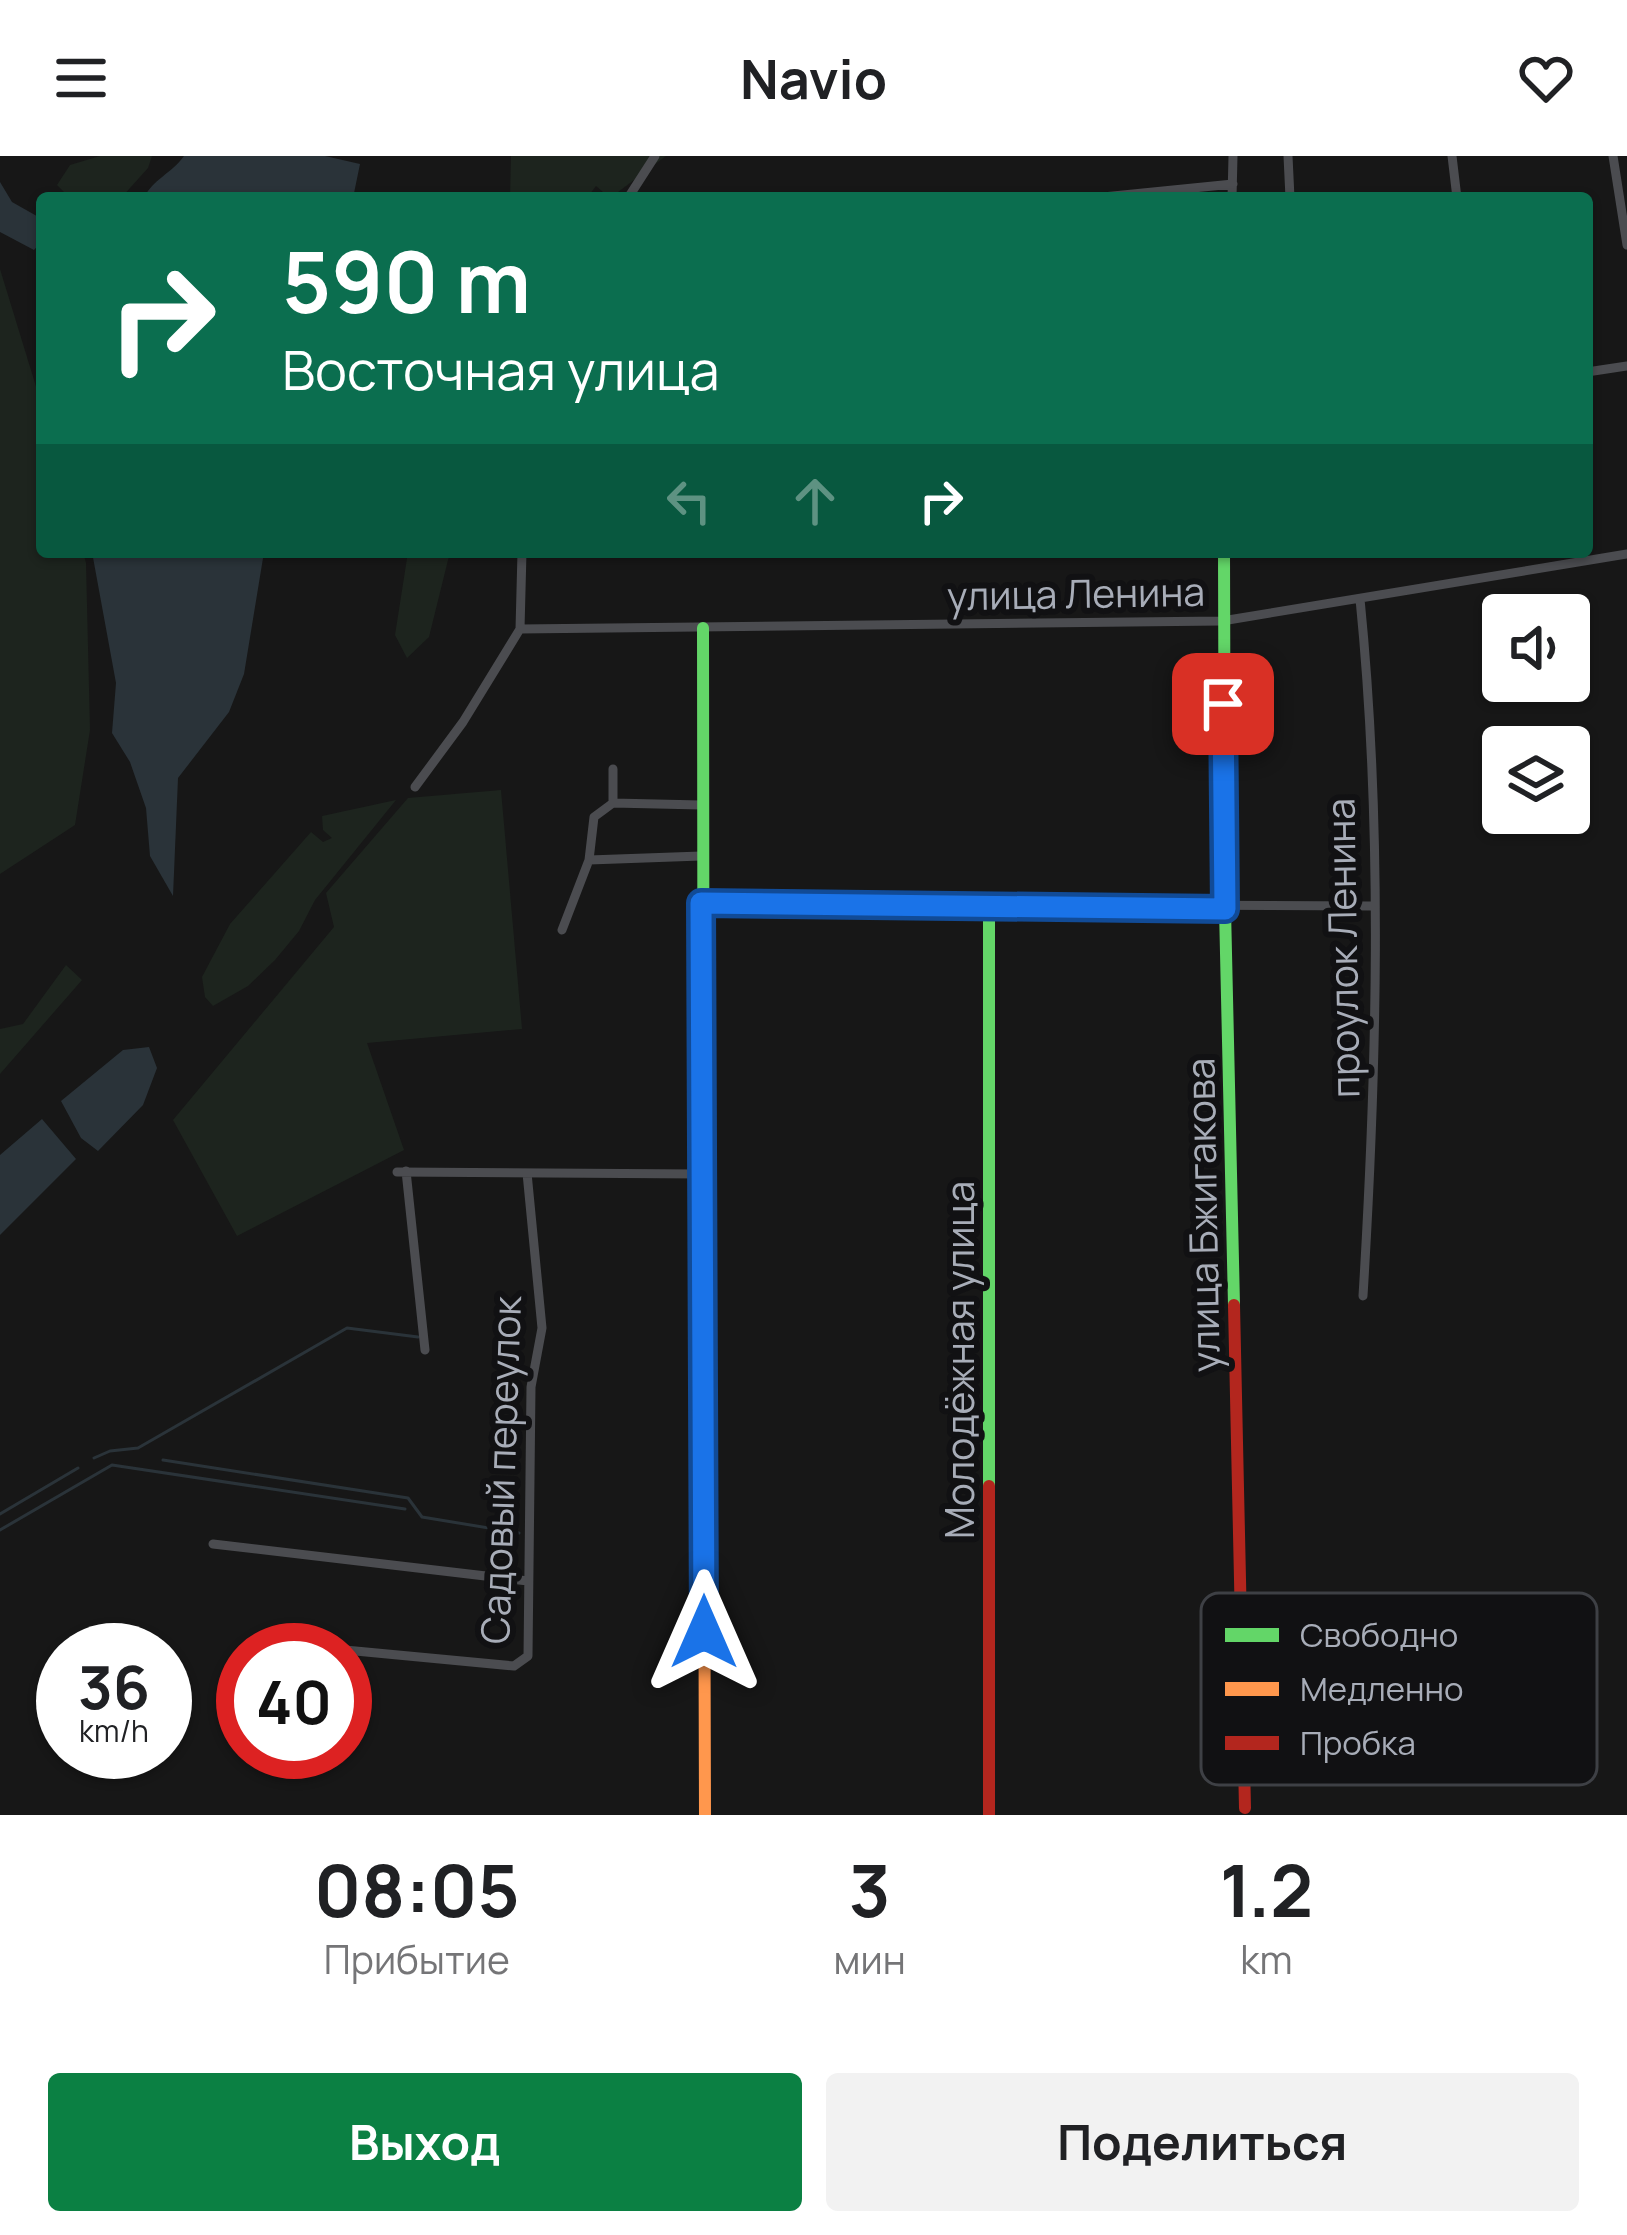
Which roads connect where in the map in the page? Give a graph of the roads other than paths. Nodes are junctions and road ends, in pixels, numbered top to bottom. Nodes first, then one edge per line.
1 (655, 156) edge
2 (1232, 156) edge
3 (1288, 156) edge
4 (1452, 156) edge
5 (1613, 156) edge
6 (1233, 184) junction
7 (632, 192) edge
8 (1153, 192) edge
9 (1232, 192) edge
10 (1290, 192) edge
11 (1455, 192) edge
12 (1627, 245) edge
13 (1627, 366) edge
14 (1593, 371) edge
15 (1627, 554) edge
16 (1593, 556) edge
17 (522, 558) edge
18 (1224, 558) edge
19 (1574, 558) edge
20 (1360, 599) junction
21 (1222, 621) junction
22 (703, 628) junction
23 (520, 629) junction
24 (613, 769) dead end
25 (415, 787) dead end
26 (613, 803) junction
27 (701, 805) junction
28 (700, 856) junction
29 (589, 860) junction
30 (701, 903) junction
31 (989, 905) junction
32 (1373, 907) junction
33 (1225, 909) junction
34 (562, 929) dead end
35 (527, 1173) junction
36 (700, 1174) junction
37 (1364, 1296) dead end
38 (425, 1350) dead end
39 (214, 1544) dead end
40 (528, 1581) junction
41 (1240, 1593) edge
42 (372, 1653) edge
43 (1244, 1785) edge
44 (1245, 1808) dead end
45 (705, 1815) edge
46 (989, 1815) edge

1 - 7 street
2 - 6 street
3 - 10 street
4 - 11 street
5 - 12 street
6 - 8 street
6 - 9 street
13 - 14 street
15 - 16 street, улица Ленина
17 - 23 street
18 - 21 street, улица Бжигакова
19 - 20 street, улица Ленина
20 - 21 street, улица Ленина
20 - 32 street, проулок Ленина
21 - 22 street, улица Ленина
21 - 33 street, улица Бжигакова
22 - 23 street, улица Ленина
22 - 27 street
23 - 25 street
24 - 26 street
26 - 27 street
26 - 29 street
27 - 28 street
28 - 29 street
28 - 30 street
29 - 34 street
30 - 31 street
30 - 36 street
31 - 33 street
31 - 46 street, Молодёжная улица
32 - 33 street
32 - 37 street, проулок Ленина
33 - 41 street, улица Бжигакова
35 - 36 street
35 - 38 street
35 - 40 street, Садовый переулок
36 - 45 street
39 - 40 street
40 - 42 street, Садовый переулок
43 - 44 street, улица Бжигакова

